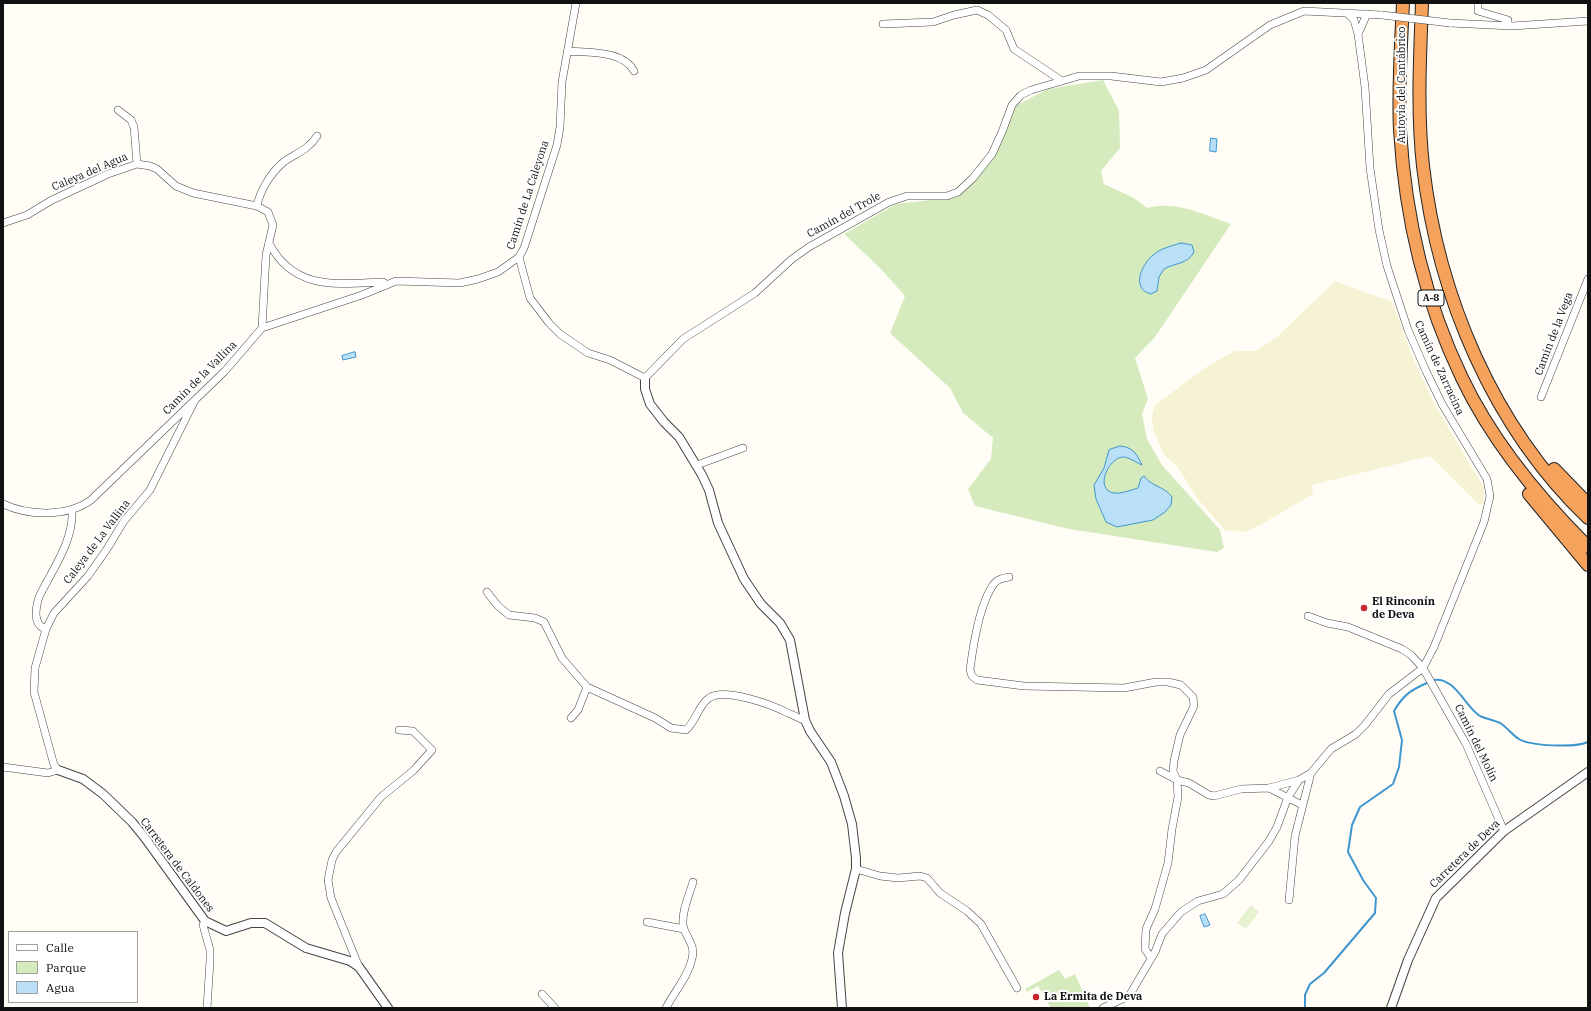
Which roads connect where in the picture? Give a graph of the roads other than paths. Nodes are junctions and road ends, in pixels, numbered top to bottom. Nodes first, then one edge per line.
1 (576, 3) edge
2 (1403, 3) edge
3 (1422, 3) edge
4 (1478, 3) edge
5 (1348, 13) junction
6 (1367, 14) junction
7 (1588, 21) edge
8 (882, 24) dead end
9 (1508, 26) junction
10 (1358, 34) junction
11 (568, 51) junction
12 (634, 71) dead end
13 (1062, 81) junction
14 (118, 110) dead end
15 (317, 136) dead end
16 (137, 164) junction
17 (1423, 166) junction
18 (257, 206) junction
19 (3, 223) edge
20 (269, 243) junction
21 (518, 257) junction
22 (1588, 279) edge
23 (387, 285) junction
24 (262, 328) junction
25 (645, 378) junction
26 (1541, 397) dead end
27 (196, 398) junction
28 (1493, 432) junction
29 (743, 448) dead end
30 (697, 466) junction
31 (3, 504) edge
32 (1588, 504) edge
33 (72, 510) junction
34 (1588, 518) edge
35 (1588, 547) edge
36 (1588, 565) edge
37 (1009, 577) dead end
38 (487, 592) dead end
39 (1308, 616) dead end
40 (46, 629) junction
41 (1423, 668) junction
42 (587, 687) junction
43 (571, 718) dead end
44 (805, 720) junction
45 (399, 730) dead end
46 (3, 767) edge
47 (58, 770) junction
48 (1160, 772) dead end
49 (1588, 772) edge
50 (1311, 773) junction
51 (1177, 780) junction
52 (1299, 780) junction
53 (1269, 788) junction
54 (1288, 797) junction
55 (1302, 805) junction
56 (1504, 831) junction
57 (856, 869) junction
58 (693, 882) dead end
59 (1289, 900) dead end
60 (205, 921) junction
61 (647, 922) dead end
62 (684, 929) junction
63 (1151, 958) junction
64 (359, 967) junction
65 (1016, 988) dead end
66 (542, 994) dead end
67 (207, 1008) edge
68 (388, 1008) edge
69 (555, 1008) edge
70 (666, 1008) edge
71 (842, 1008) edge
72 (1103, 1008) edge
73 (1390, 1008) edge

1 - 11 street, Camín de La Caleyona
2 - 28 highway, Autovía del Cantábrico / A-8
3 - 17 highway, Autovía del Cantábrico / A-8
4 - 9 street
5 - 6 street, Camín del Trole
5 - 10 street, Camín de Zarracina
5 - 13 street, Camín del Trole
6 - 9 street, Camín del Trole, bridge
6 - 10 street
7 - 9 street, Camín del Trole
8 - 13 street
10 - 41 street, Camín de Zarracina
11 - 12 street
11 - 21 street, Camín de La Caleyona
13 - 25 street, Camín del Trole
14 - 16 street
15 - 18 street
16 - 18 street, Caleya del Agua
16 - 19 street, Caleya del Agua
17 - 32 highway
17 - 34 highway, Autovía del Cantábrico / A-8
18 - 20 street
20 - 23 street
20 - 24 street
21 - 23 street
21 - 25 street, Camín de La Caleyona
22 - 26 street, Camin de la Vega
23 - 24 street
24 - 27 street, Camín de la Vallina
25 - 30 street
27 - 33 street, Camín de la Vallina
27 - 40 street, Caleya de La Vallina
28 - 35 highway, Autovía del Cantábrico / A-8
28 - 36 highway
29 - 30 street
30 - 44 street
31 - 33 street, Camín de la Vallina
33 - 40 street
37 - 51 street
38 - 42 street
39 - 41 street, Camín del Molín
40 - 47 street, Caleya de La Vallina
41 - 50 street
41 - 56 street, Camín del Molín
42 - 43 street
42 - 44 street
44 - 57 street
45 - 64 street
46 - 47 street, Carretera de Caldones
47 - 60 street, Carretera de Caldones
48 - 51 street
49 - 56 street, Carretera de Deva
50 - 52 street
50 - 55 street
51 - 53 street
51 - 63 street
52 - 53 street
52 - 54 street
53 - 54 street
54 - 55 street
54 - 63 street
55 - 59 street
56 - 73 street, Carretera de Deva
57 - 65 street
57 - 71 street
58 - 62 street
60 - 64 street, Carretera de Caldones
60 - 67 street
61 - 62 street
62 - 70 street
63 - 72 street
64 - 68 street, Carretera de Caldones
66 - 69 street

